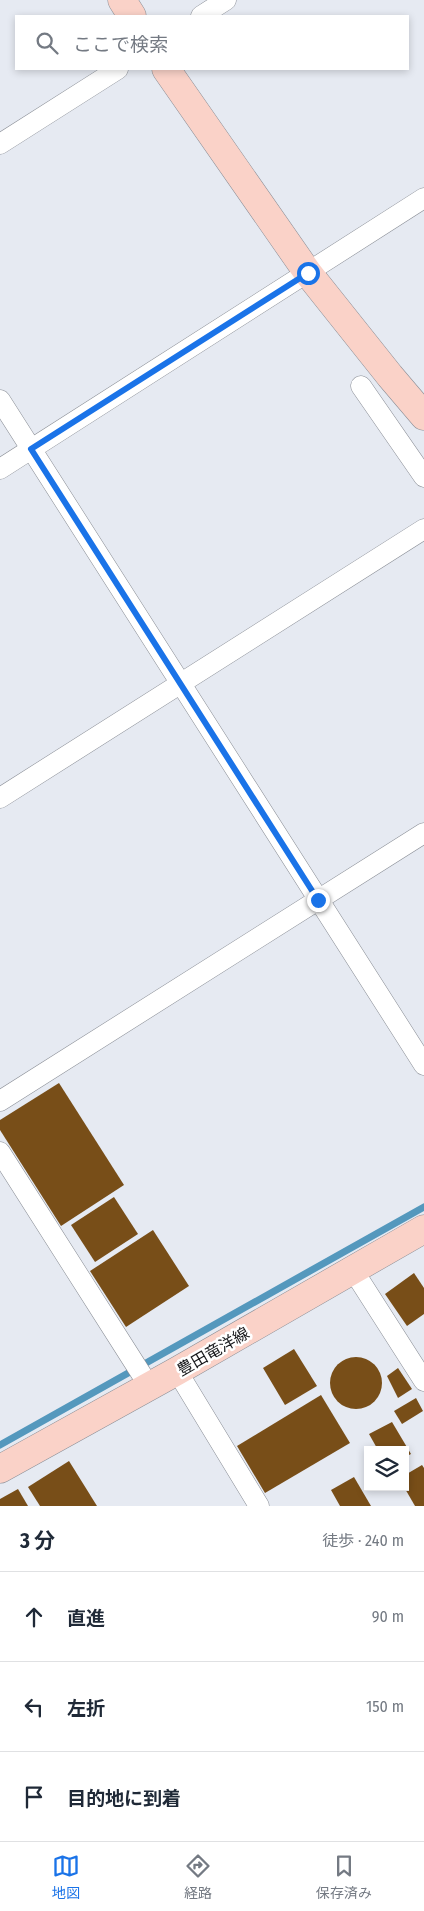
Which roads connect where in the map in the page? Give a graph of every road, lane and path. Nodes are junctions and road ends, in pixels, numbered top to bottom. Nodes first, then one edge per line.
1 (122, 0) edge
2 (226, 0) edge
3 (131, 15) edge
4 (202, 15) edge
5 (116, 70) edge
6 (167, 70) edge
7 (0, 144) edge
8 (424, 198) edge
9 (308, 273) junction
10 (361, 386) dead end
11 (0, 400) edge
12 (424, 416) edge
13 (31, 449) junction
14 (0, 469) edge
15 (424, 477) edge
16 (424, 529) edge
17 (180, 683) junction
18 (0, 798) edge
19 (424, 833) edge
20 (318, 900) junction
21 (424, 1066) edge
22 (0, 1101) edge
23 (0, 1152) edge
24 (424, 1229) edge
25 (354, 1270) junction
26 (177, 1371) junction
27 (424, 1381) edge
28 (149, 1386) junction
29 (0, 1469) edge
30 (259, 1506) edge

1 - 3 main road
2 - 4 street
5 - 7 street
6 - 9 main road
8 - 9 street
9 - 12 main road
9 - 13 street
10 - 15 street
11 - 13 street
13 - 14 street
13 - 17 street
16 - 17 street
17 - 18 street
17 - 20 street
19 - 20 street
20 - 21 street
20 - 22 street
23 - 28 street
24 - 25 main road, 豊田竜洋線
25 - 26 main road, 豊田竜洋線
25 - 27 street
26 - 28 main road, 豊田竜洋線
26 - 30 street
28 - 29 main road, 豊田竜洋線

